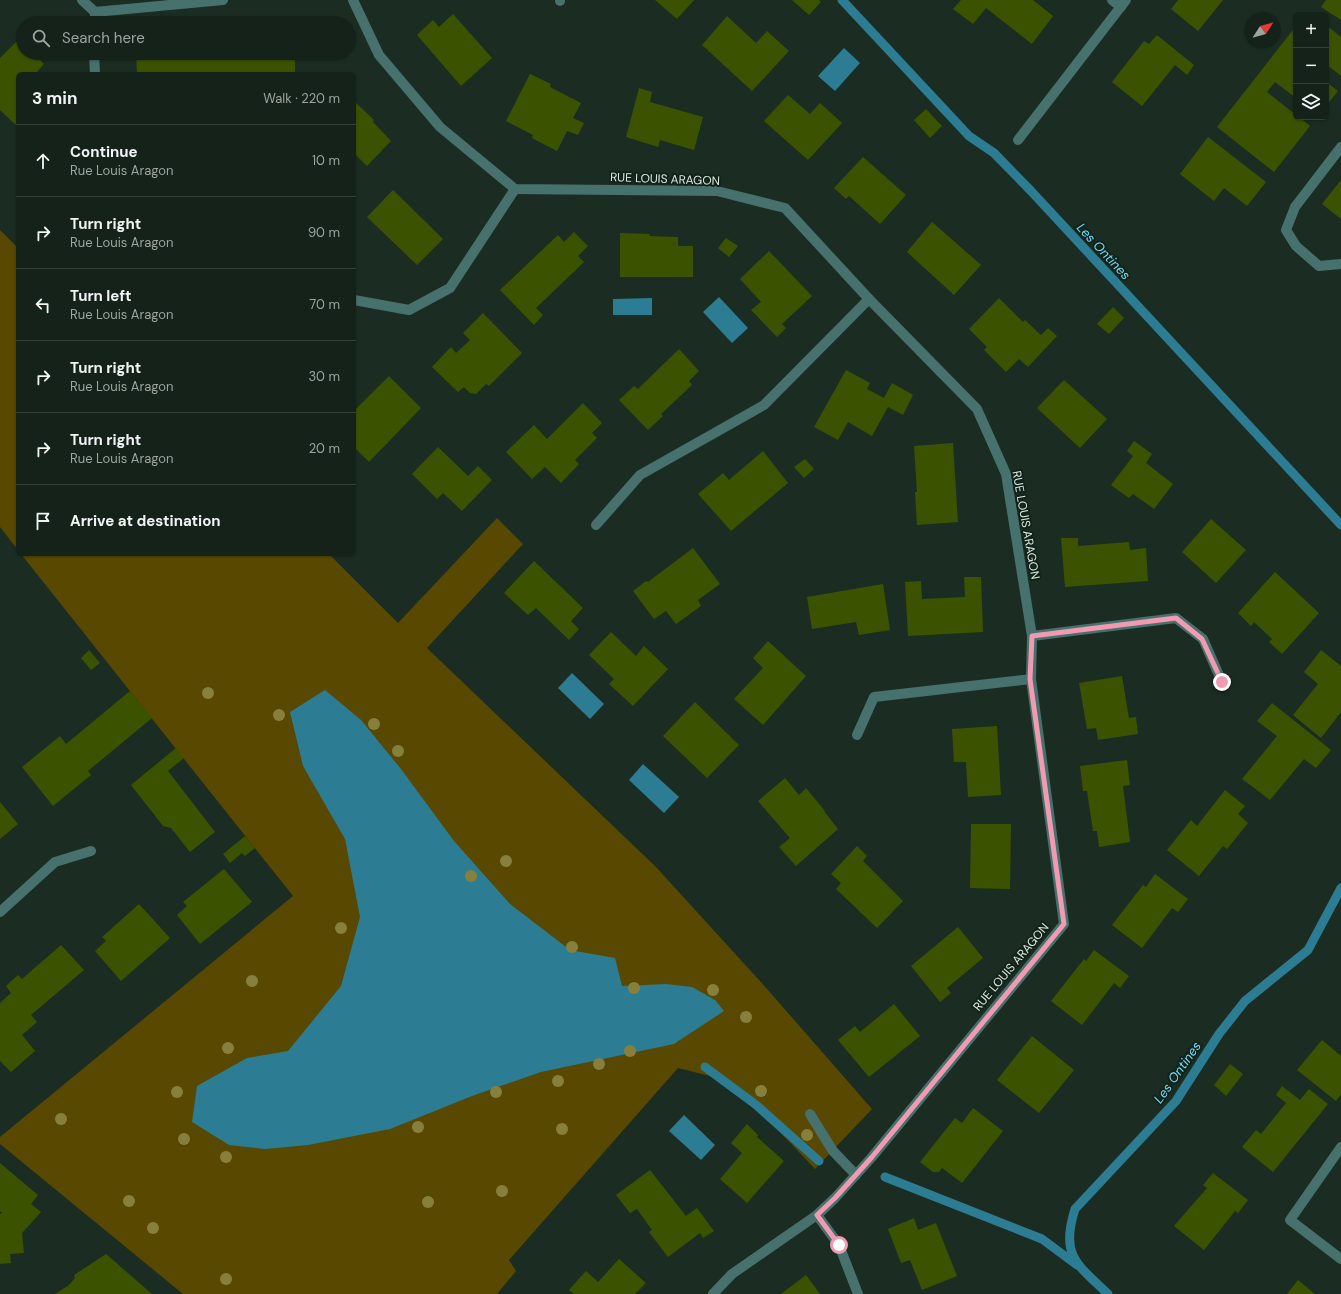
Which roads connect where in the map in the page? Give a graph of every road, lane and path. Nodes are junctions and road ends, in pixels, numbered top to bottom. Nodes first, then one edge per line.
1 (82, 0) edge
2 (223, 0) edge
3 (353, 0) edge
4 (1112, 0) edge
5 (1123, 3) edge
6 (95, 12) junction
7 (95, 16) edge
8 (94, 60) edge
9 (95, 72) edge
10 (1018, 140) dead end
11 (1341, 147) edge
12 (514, 189) junction
13 (1341, 264) edge
14 (869, 299) junction
15 (356, 300) edge
16 (596, 525) dead end
17 (1032, 636) junction
18 (1030, 679) junction
19 (1222, 682) dead end
20 (857, 735) dead end
21 (92, 851) dead end
22 (0, 912) edge
23 (810, 1114) dead end
24 (1341, 1147) edge
25 (856, 1175) junction
26 (817, 1215) junction
27 (1341, 1259) edge
28 (714, 1294) edge
29 (858, 1294) edge

1 - 6 street
2 - 6 street
3 - 12 street
4 - 5 street
5 - 10 street
6 - 7 street
8 - 9 street
11 - 13 street
12 - 14 street, RUE LOUIS ARAGON
12 - 15 street
14 - 16 street
14 - 17 street, RUE LOUIS ARAGON
17 - 18 street, RUE LOUIS ARAGON
17 - 19 street
18 - 20 street
18 - 25 street, RUE LOUIS ARAGON
21 - 22 street
23 - 25 street
24 - 27 street
25 - 26 street, RUE LOUIS ARAGON
26 - 28 street, RUE LOUIS ARAGON
26 - 29 street

